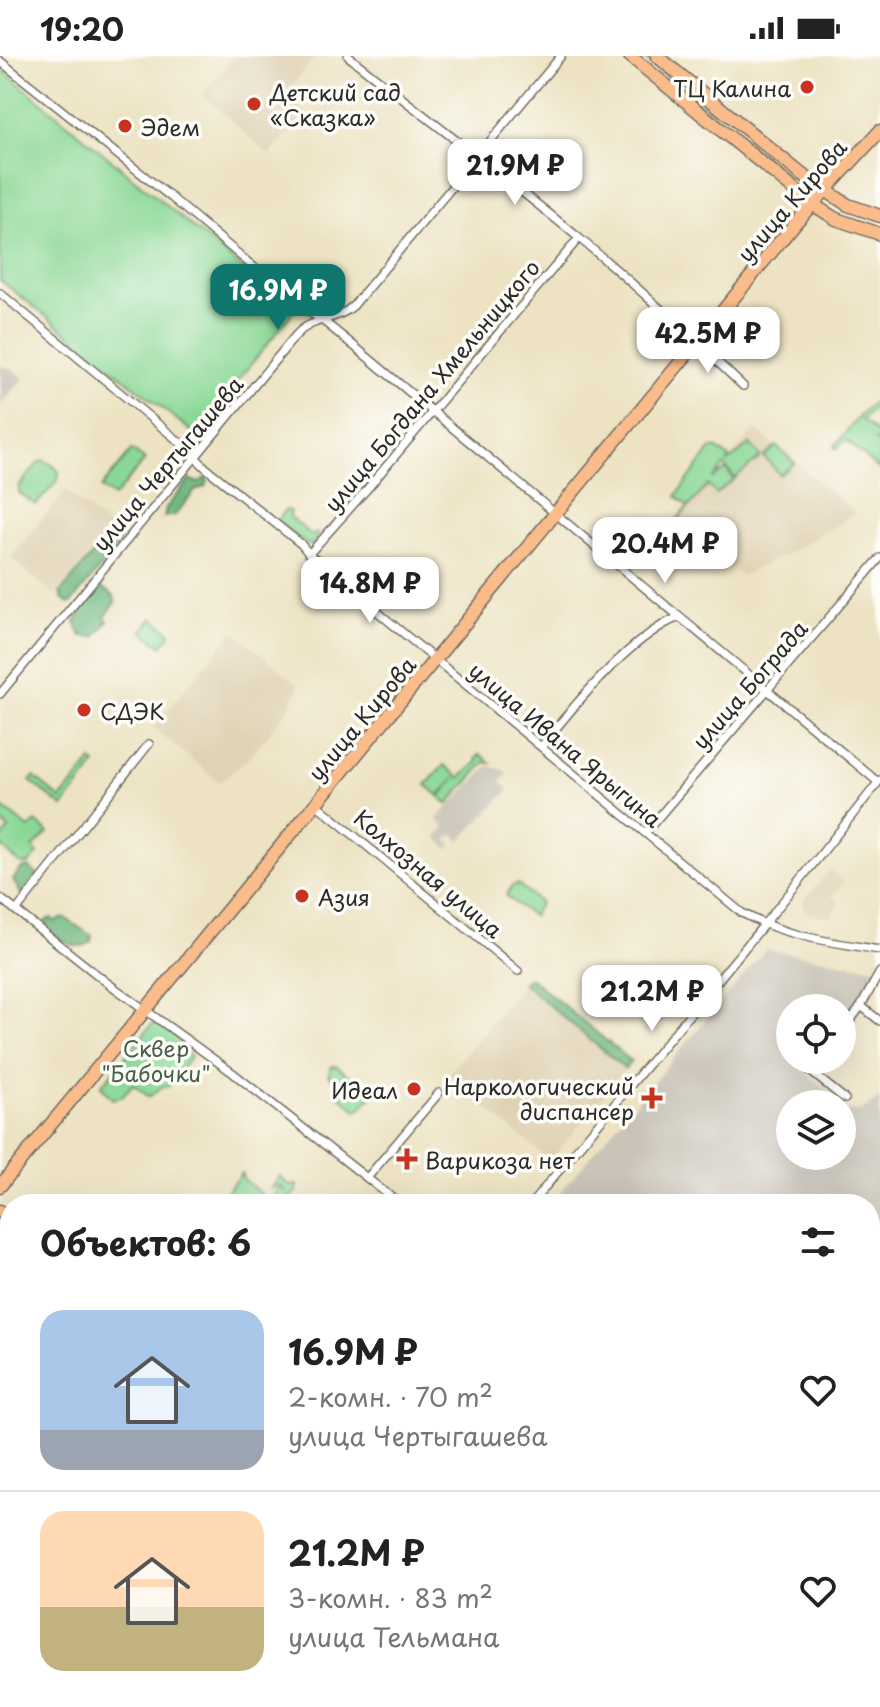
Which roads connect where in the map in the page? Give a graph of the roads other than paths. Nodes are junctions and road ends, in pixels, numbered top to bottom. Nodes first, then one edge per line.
1 (348, 56) edge
2 (561, 56) edge
3 (630, 56) edge
4 (657, 56) edge
5 (0, 61) edge
6 (880, 131) edge
7 (478, 158) junction
8 (824, 190) junction
9 (812, 204) junction
10 (880, 216) edge
11 (880, 234) edge
12 (579, 238) junction
13 (0, 293) edge
14 (322, 320) junction
15 (697, 343) junction
16 (743, 386) dead end
17 (433, 412) junction
18 (195, 456) junction
19 (555, 513) junction
20 (309, 554) junction
21 (880, 558) edge
22 (679, 617) junction
23 (436, 659) junction
24 (768, 692) junction
25 (0, 694) edge
26 (149, 744) dead end
27 (542, 746) junction
28 (879, 781) edge
29 (316, 804) junction
30 (645, 833) junction
31 (0, 898) edge
32 (16, 911) junction
33 (763, 925) junction
34 (880, 950) edge
35 (518, 971) dead end
36 (880, 972) edge
37 (861, 1006) junction
38 (146, 1010) junction
39 (856, 1013) edge
40 (880, 1021) edge
41 (814, 1074) edge
42 (834, 1090) edge
43 (439, 1093) dead end
44 (367, 1178) junction
45 (0, 1186) edge
46 (387, 1194) edge
47 (539, 1194) edge

1 - 7 street
2 - 7 street, улица Чертыгашева
3 - 9 main road
4 - 8 main road
5 - 14 street
6 - 8 main road, улица Кирова
7 - 12 street
7 - 14 street, улица Чертыгашева
8 - 9 main road, улица Кирова
8 - 10 main road
9 - 11 main road
9 - 15 main road, улица Кирова
12 - 15 street
12 - 17 street, улица Богдана Хмельницкого
13 - 18 street, улица Ивана Ярыгина
14 - 17 street
14 - 18 street, улица Чертыгашева
15 - 16 street
15 - 19 main road, улица Кирова
17 - 19 street
17 - 20 street, улица Богдана Хмельницкого
18 - 20 street, улица Ивана Ярыгина
18 - 25 street, улица Чертыгашева
19 - 22 street
19 - 23 main road, улица Кирова
20 - 23 street, улица Ивана Ярыгина
21 - 24 street, улица Бограда
22 - 24 street
22 - 27 street
23 - 27 street, улица Ивана Ярыгина
23 - 29 main road, улица Кирова
24 - 28 street
24 - 30 street, улица Бограда
26 - 32 street
27 - 30 street, улица Ивана Ярыгина
28 - 33 street
29 - 35 street, Колхозная улица
29 - 38 main road, улица Кирова
30 - 33 street, улица Ивана Ярыгина
31 - 32 street
32 - 38 street
33 - 34 street, улица Ивана Ярыгина
33 - 47 street
36 - 37 street
37 - 39 street
37 - 40 street
38 - 44 street
38 - 45 main road, улица Кирова
41 - 42 street
43 - 44 street
44 - 46 street

